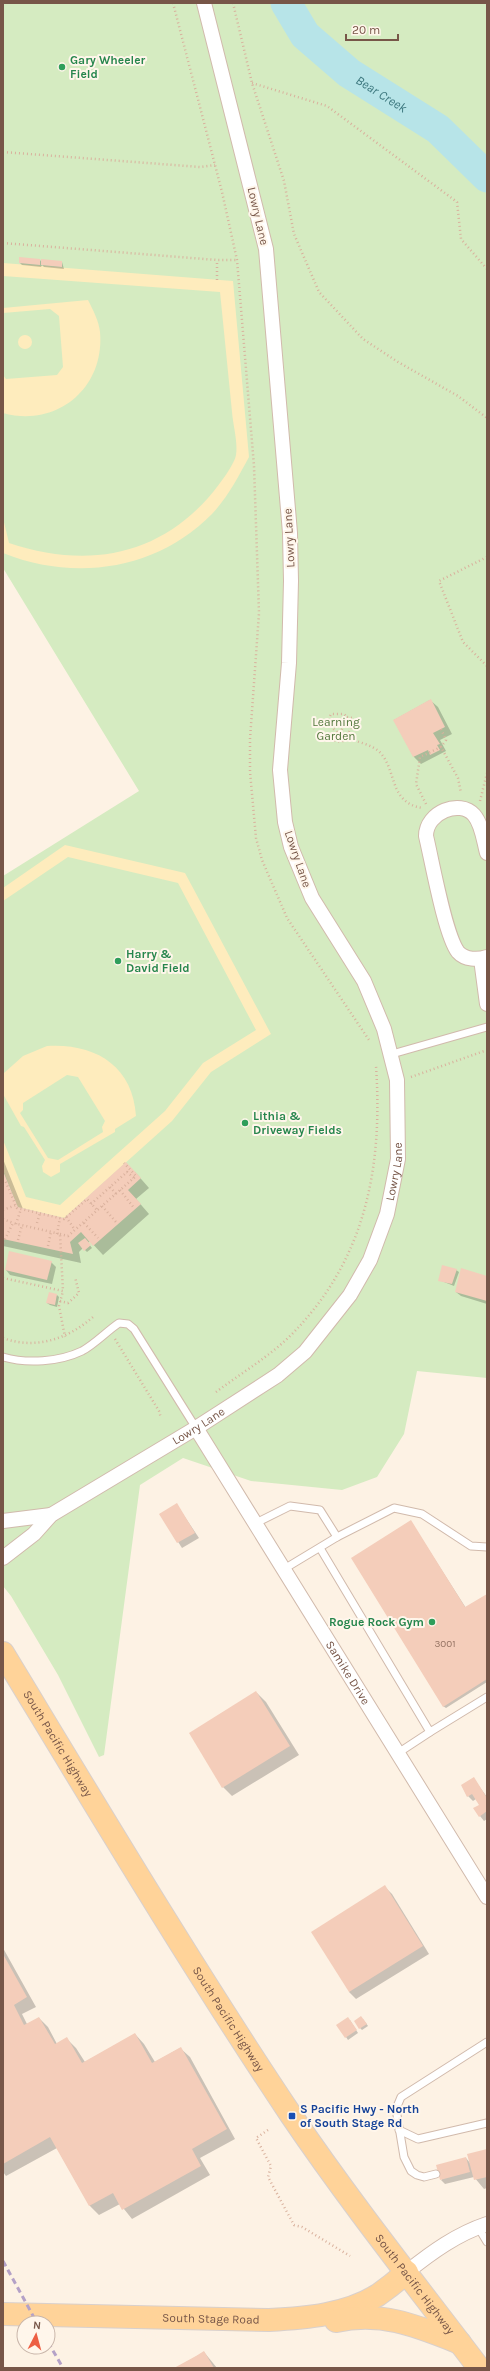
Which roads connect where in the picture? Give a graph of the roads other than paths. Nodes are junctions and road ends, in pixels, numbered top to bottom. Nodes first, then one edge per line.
1 (204, 3) edge
2 (487, 853) edge
3 (484, 958) edge
4 (487, 1004) edge
5 (487, 1027) edge
6 (392, 1054) junction
7 (3, 1357) edge
8 (196, 1428) junction
9 (51, 1515) junction
10 (3, 1521) edge
11 (256, 1523) junction
12 (337, 1538) junction
13 (487, 1547) edge
14 (320, 1548) junction
15 (3, 1558) edge
16 (284, 1569) junction
17 (3, 1653) edge
18 (487, 1698) edge
19 (430, 1732) junction
20 (398, 1753) junction
21 (487, 1897) edge
22 (487, 2042) edge
23 (487, 2123) edge
24 (399, 2130) junction
25 (436, 2174) dead end
26 (483, 2226) edge
27 (487, 2242) edge
28 (407, 2272) junction
29 (3, 2314) edge
30 (269, 2320) junction
31 (460, 2342) junction
32 (479, 2368) edge

1 - 6 street, Lowry Lane
2 - 3 street
3 - 4 street
5 - 6 lane
6 - 8 street, Lowry Lane
7 - 8 lane
8 - 9 street, Lowry Lane
8 - 11 street, Samike Drive
9 - 10 street, Lowry Lane
9 - 15 street, Lowry Lane
11 - 12 lane
11 - 16 street, Samike Drive
12 - 13 lane
12 - 14 lane
14 - 16 lane
14 - 19 lane
16 - 20 street, Samike Drive
17 - 28 main road, South Pacific Highway
18 - 19 lane
19 - 20 lane
20 - 21 street, Samike Drive
22 - 24 lane
23 - 24 lane
24 - 25 lane
26 - 27 lane
26 - 28 street
28 - 30 main road, South Stage Road
28 - 31 main road, South Pacific Highway
29 - 30 main road, South Stage Road
30 - 31 main road
31 - 32 main road, South Pacific Highway

